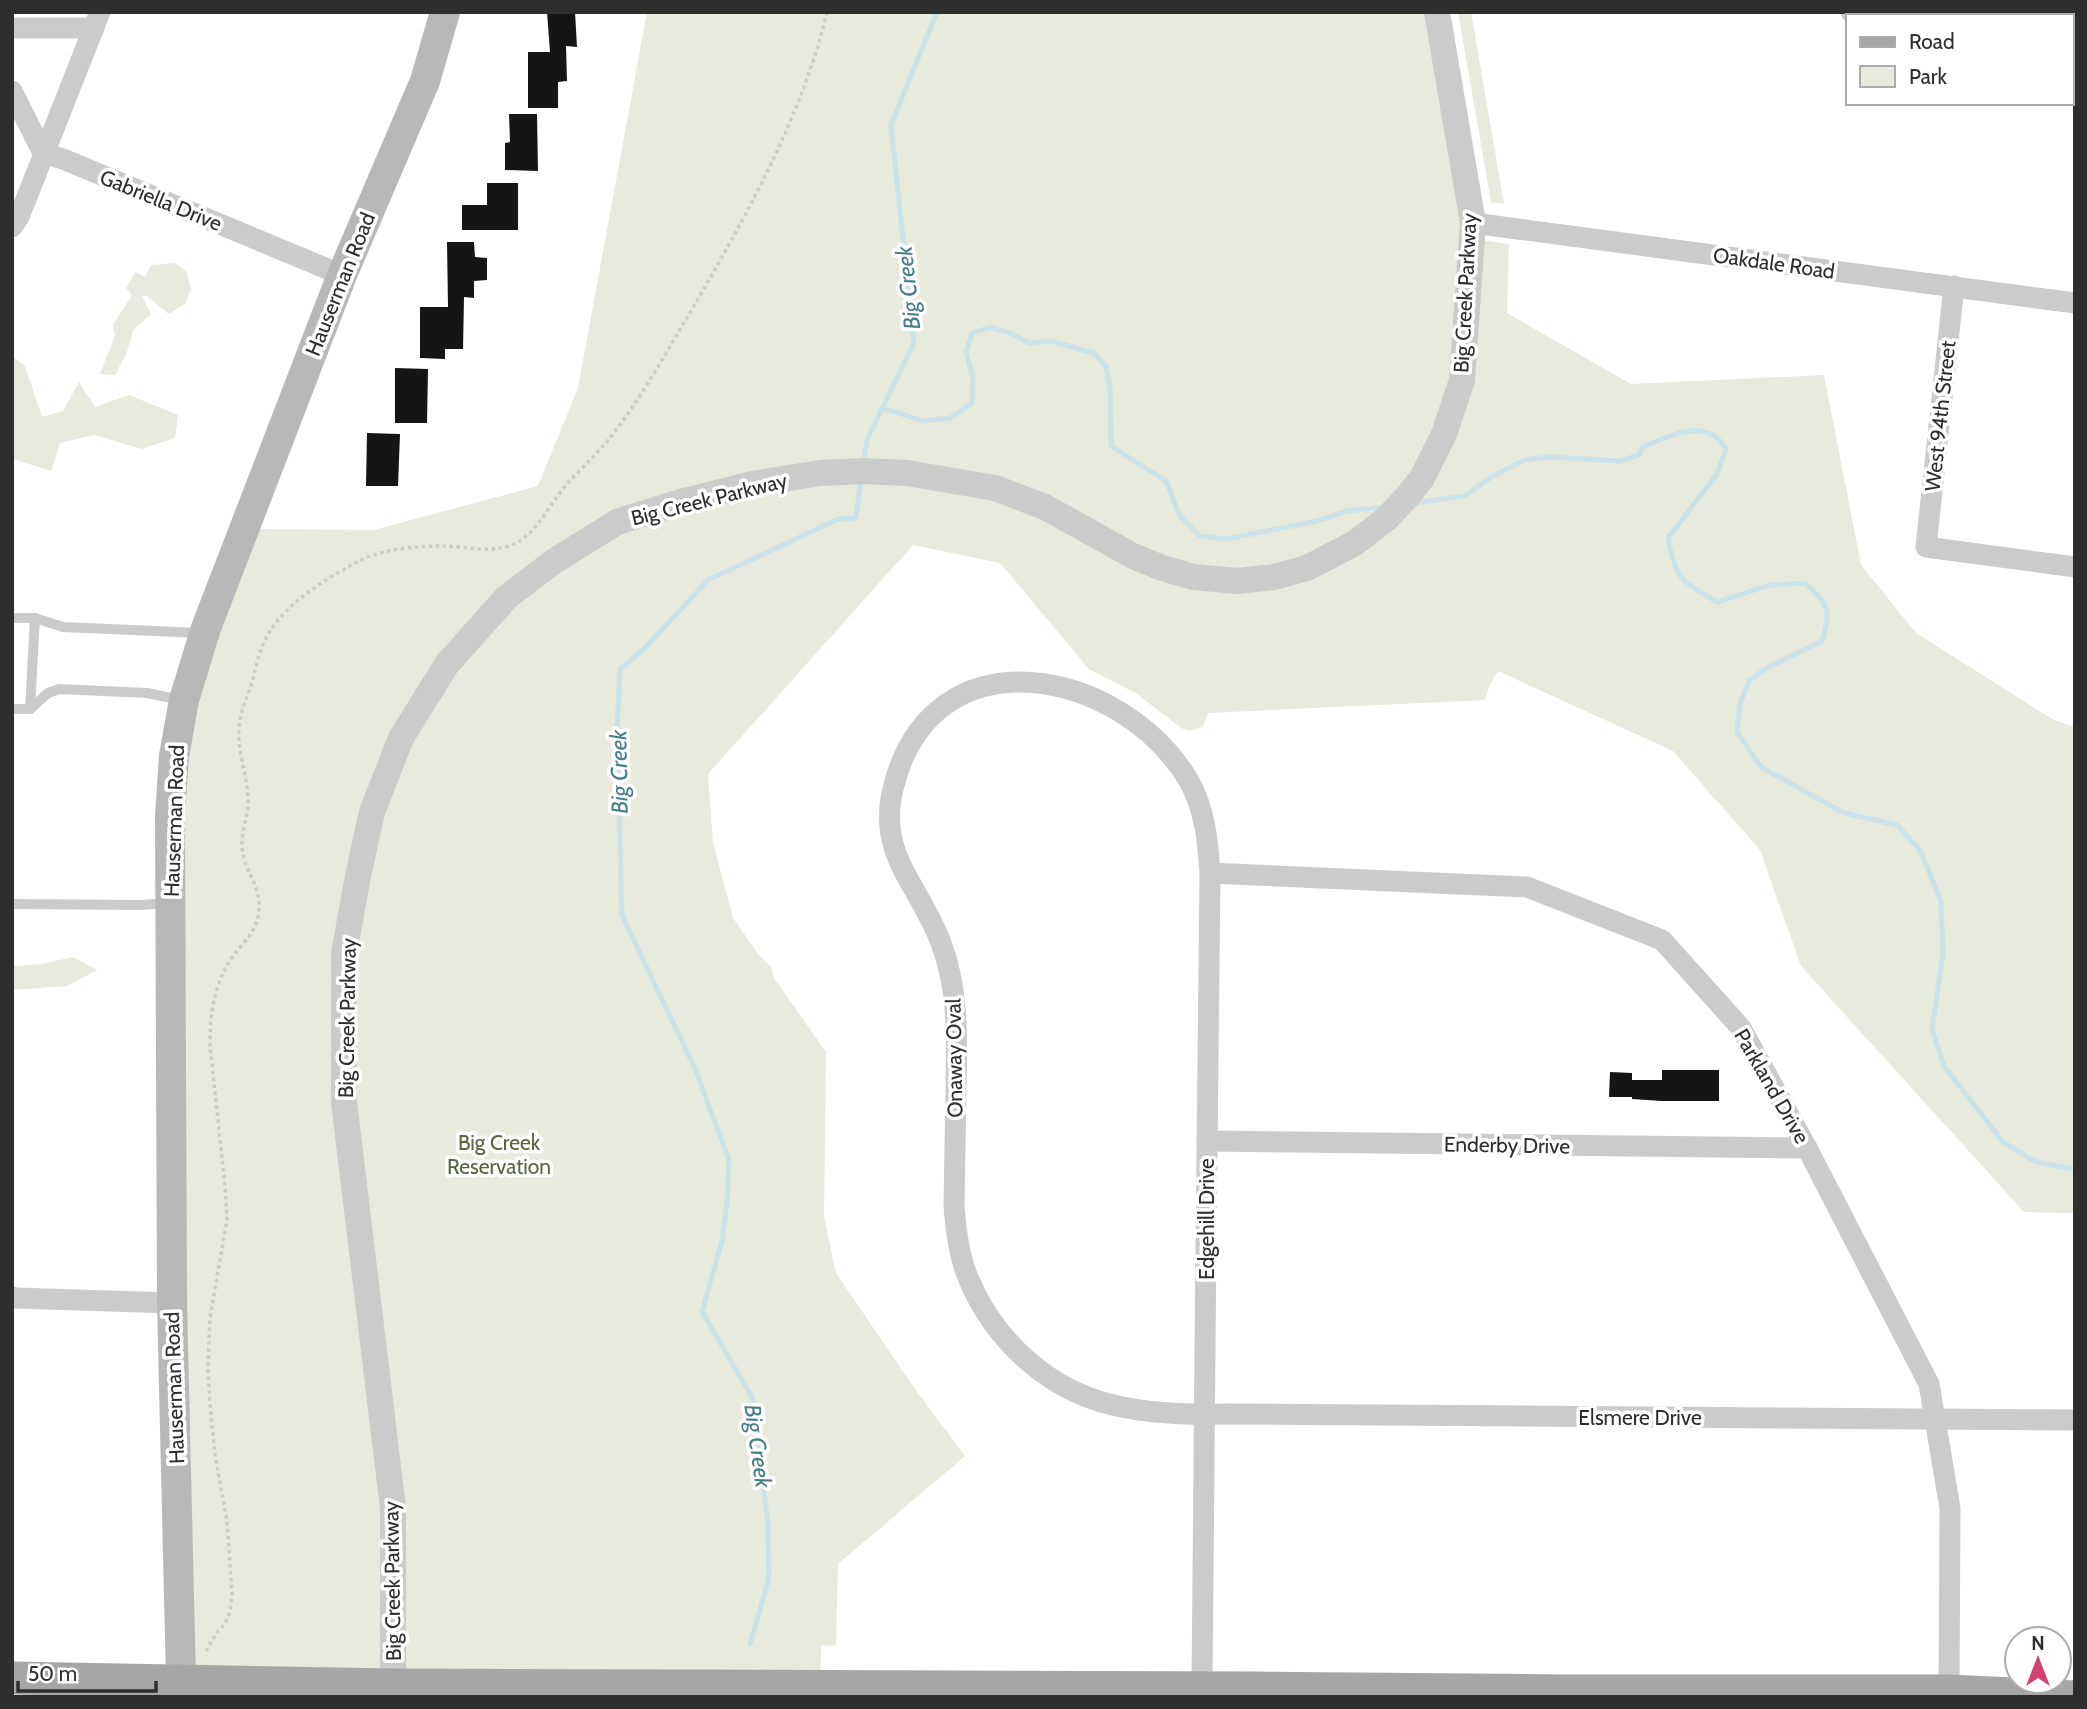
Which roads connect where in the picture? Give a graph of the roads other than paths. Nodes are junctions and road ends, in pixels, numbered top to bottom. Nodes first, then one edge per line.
1 (446, 12) edge
2 (1437, 12) edge
3 (97, 20) edge
4 (12, 27) edge
5 (12, 91) edge
6 (43, 153) junction
7 (1473, 223) junction
8 (12, 227) edge
9 (342, 275) junction
10 (1954, 286) junction
11 (2075, 303) edge
12 (2075, 566) edge
13 (12, 618) edge
14 (35, 618) junction
15 (204, 633) junction
16 (184, 700) junction
17 (12, 709) edge
18 (30, 709) junction
19 (1173, 759) joint
20 (1210, 873) junction
21 (170, 903) junction
22 (12, 904) edge
23 (1207, 1141) junction
24 (1807, 1149) junction
25 (13, 1298) edge
26 (172, 1303) junction
27 (1205, 1414) junction
28 (1936, 1420) junction
29 (2075, 1420) edge
30 (12, 1678) edge
31 (181, 1688) edge
32 (1202, 1688) junction
33 (393, 1691) edge
34 (1949, 1691) junction
35 (957, 1692) edge
36 (1255, 1692) edge
37 (1566, 1694) edge
38 (1840, 1694) edge
39 (2075, 1697) edge

1 - 9 main road, Hauserman Road
2 - 7 street, Big Creek Parkway
3 - 4 street
3 - 6 street
5 - 6 street
6 - 8 street
6 - 9 street, Gabriella Drive
7 - 10 street, Oakdale Road
7 - 33 street, Big Creek Parkway
9 - 15 main road, Hauserman Road
10 - 11 street, Oakdale Road
10 - 12 street, West 94th Street
13 - 14 lane
14 - 15 lane
14 - 18 lane
15 - 16 main road, Hauserman Road
16 - 18 lane
16 - 21 main road, Hauserman Road
17 - 18 lane
19 - 20 street, Edgehill Drive
19 - 27 street, Onaway Oval
20 - 23 street, Edgehill Drive
20 - 24 street, Parkland Drive
21 - 22 lane
21 - 26 main road, Hauserman Road
23 - 24 street, Enderby Drive
23 - 27 street, Edgehill Drive
24 - 28 street, Parkland Drive
25 - 26 street
26 - 31 main road, Hauserman Road
27 - 28 street, Elsmere Drive
27 - 32 street, Edgehill Drive
28 - 29 street, Elsmere Drive
28 - 34 street, Parkland Drive
30 - 31 main road
31 - 33 main road
32 - 35 main road
32 - 36 main road
33 - 35 main road
34 - 38 main road
34 - 39 main road
36 - 37 main road
37 - 38 main road

